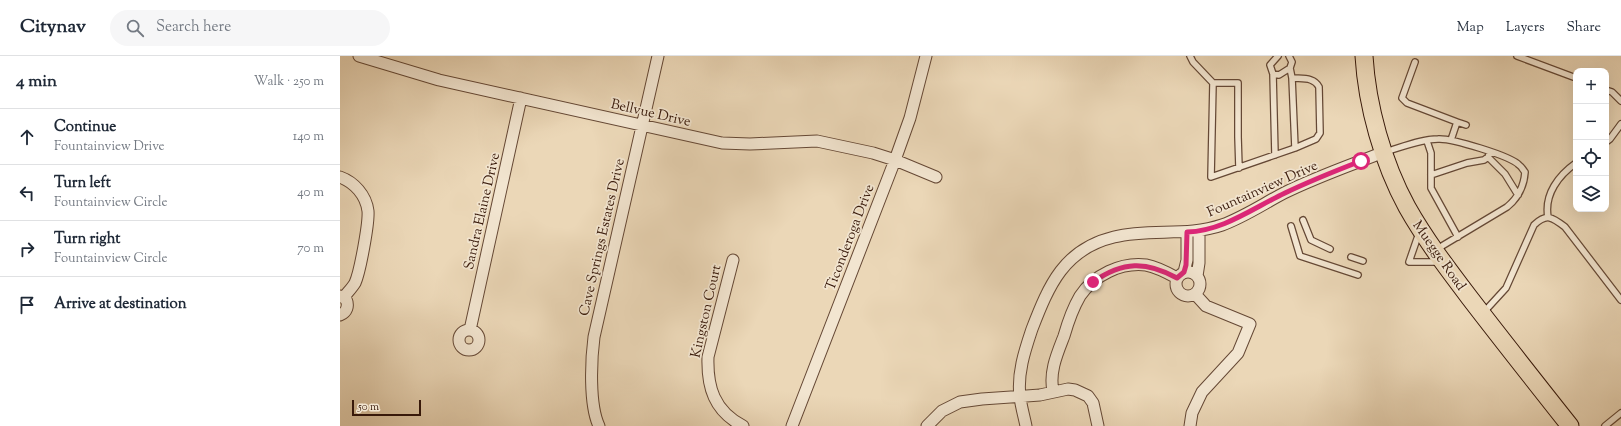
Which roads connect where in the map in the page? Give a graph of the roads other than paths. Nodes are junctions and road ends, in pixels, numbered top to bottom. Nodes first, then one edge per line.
1 (359, 56) edge
2 (658, 56) edge
3 (926, 56) edge
4 (1190, 56) edge
5 (1278, 56) edge
6 (1290, 56) edge
7 (1364, 56) edge
8 (1517, 56) edge
9 (1415, 62) dead end
10 (1290, 68) junction
11 (1273, 74) junction
12 (1573, 77) edge
13 (1292, 78) junction
14 (1213, 83) junction
15 (1609, 91) edge
16 (521, 98) junction
17 (1621, 101) edge
18 (1457, 122) junction
19 (1621, 124) edge
20 (642, 125) junction
21 (1466, 125) dead end
22 (1451, 140) junction
23 (1609, 140) edge
24 (1427, 141) junction
25 (1295, 148) junction
26 (1384, 152) junction
27 (1489, 154) junction
28 (1275, 155) junction
29 (895, 160) junction
30 (1573, 166) edge
31 (1239, 168) junction
32 (1431, 175) junction
33 (340, 177) edge
34 (936, 177) dead end
35 (1518, 195) junction
36 (1548, 217) junction
37 (1303, 220) dead end
38 (1290, 226) dead end
39 (1420, 229) junction
40 (1199, 231) junction
41 (1187, 232) junction
42 (1458, 237) junction
43 (1330, 249) dead end
44 (1439, 256) junction
45 (1351, 257) dead end
46 (733, 260) dead end
47 (1363, 261) dead end
48 (1180, 275) junction
49 (1197, 276) junction
50 (1358, 276) dead end
51 (1195, 294) junction
52 (342, 297) edge
53 (1621, 300) edge
54 (1482, 314) junction
55 (340, 315) edge
56 (470, 330) dead end
57 (1053, 391) junction
58 (1020, 396) junction
59 (1621, 413) edge
60 (595, 425) edge
61 (743, 426) edge
62 (792, 426) edge
63 (927, 426) edge
64 (1026, 426) edge
65 (1098, 426) edge
66 (1190, 426) edge
67 (1570, 426) edge
68 (1605, 426) edge

1 - 16 street, Bellvue Drive
2 - 20 street, Cave Springs Estates Drive
3 - 29 street, Ticonderoga Drive
4 - 14 lane
5 - 11 lane
6 - 10 lane
7 - 26 main road, Muegge Road
8 - 12 lane
9 - 18 lane
10 - 11 lane
10 - 13 lane
11 - 28 lane
13 - 25 lane
13 - 25 lane
14 - 31 lane
14 - 31 lane
15 - 17 lane
16 - 20 street, Bellvue Drive
16 - 56 street, Sandra Elaine Drive
18 - 21 lane
18 - 22 lane
19 - 23 lane
20 - 29 street, Bellvue Drive
20 - 60 street, Cave Springs Estates Drive
22 - 24 lane
22 - 27 lane
24 - 26 lane
24 - 32 lane
25 - 28 lane
26 - 39 main road, Muegge Road
26 - 40 street, Fountainview Drive
27 - 32 lane
27 - 35 lane
27 - 35 lane
28 - 31 lane
29 - 34 street, Bellvue Drive
29 - 62 street, Ticonderoga Drive
30 - 36 lane
32 - 42 lane
33 - 52 street
35 - 42 lane
36 - 53 lane
36 - 54 lane
37 - 43 lane
38 - 50 lane
39 - 44 main road, Muegge Road
39 - 44 lane
40 - 41 street, Fountainview Drive
40 - 49 street
41 - 48 street
41 - 58 street, Fountainview Drive
42 - 44 lane
44 - 54 main road, Muegge Road
45 - 47 lane
46 - 61 street, Kingston Court
48 - 49 street
48 - 51 street
48 - 57 street
49 - 51 street
51 - 66 street
52 - 55 street
54 - 67 main road, Muegge Road
57 - 58 street
57 - 65 street
58 - 63 street
58 - 64 street, Fountainview Drive
59 - 68 lane

